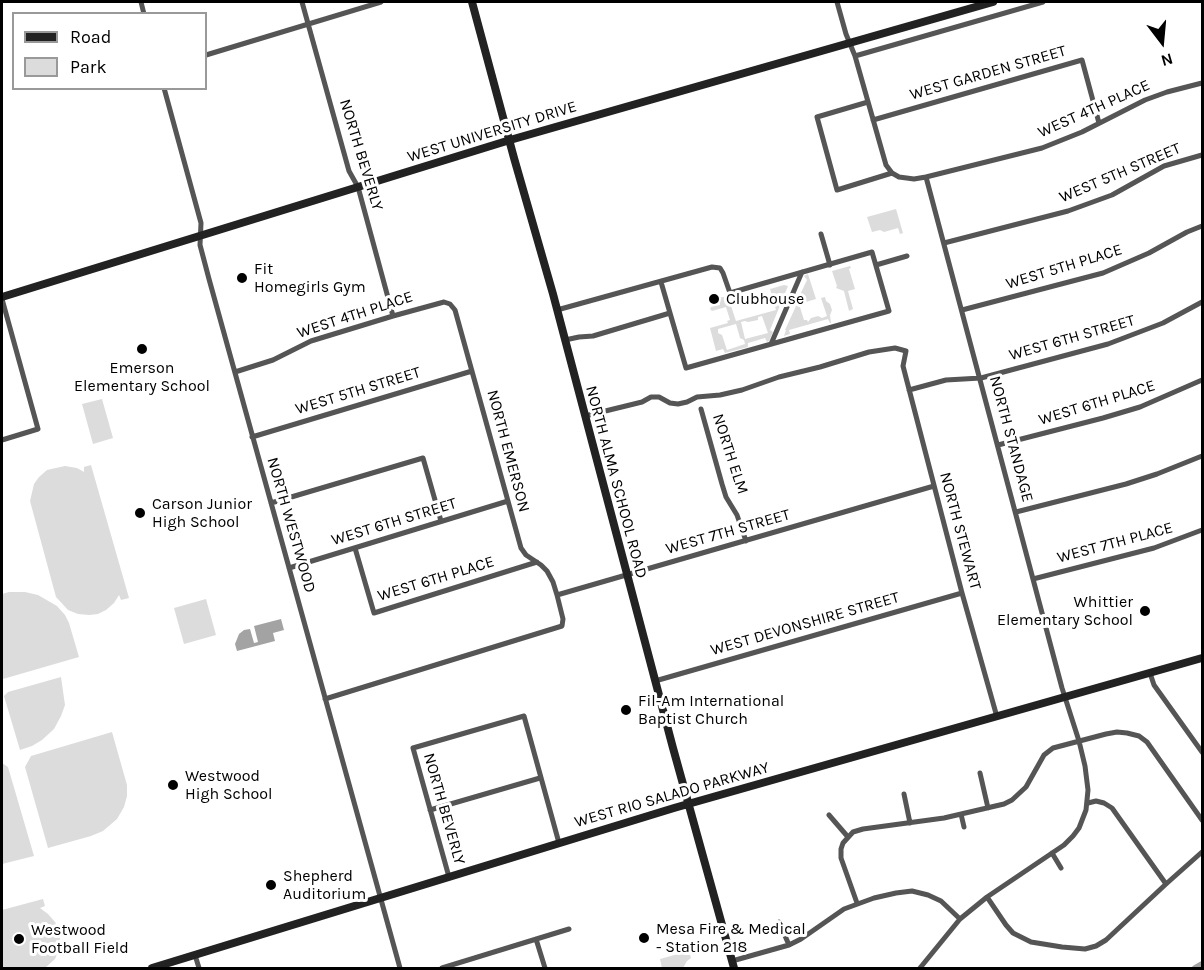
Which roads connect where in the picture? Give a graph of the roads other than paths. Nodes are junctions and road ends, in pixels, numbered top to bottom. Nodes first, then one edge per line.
1 (302, 2) edge
2 (381, 2) edge
3 (472, 2) edge
4 (837, 2) edge
5 (993, 2) edge
6 (1043, 2) edge
7 (308, 24) junction
8 (851, 42) junction
9 (207, 55) edge
10 (855, 56) junction
11 (1203, 83) edge
12 (165, 90) edge
13 (868, 102) junction
14 (873, 120) junction
15 (1099, 123) junction
16 (510, 140) junction
17 (1203, 154) edge
18 (892, 173) junction
19 (926, 177) junction
20 (358, 187) junction
21 (1203, 226) edge
22 (821, 234) dead end
23 (200, 235) junction
24 (944, 243) junction
25 (907, 256) dead end
26 (830, 265) junction
27 (876, 265) junction
28 (802, 272) junction
29 (661, 282) junction
30 (2, 298) edge
31 (1203, 302) edge
32 (450, 304) joint
33 (557, 310) junction
34 (962, 310) junction
35 (670, 313) junction
36 (393, 316) junction
37 (565, 340) junction
38 (771, 344) junction
39 (472, 371) junction
40 (235, 372) junction
41 (981, 378) junction
42 (1203, 380) edge
43 (909, 390) junction
44 (701, 409) dead end
45 (585, 416) junction
46 (252, 437) junction
47 (2, 440) edge
48 (998, 445) junction
49 (1203, 456) edge
50 (934, 486) junction
51 (508, 501) junction
52 (271, 504) junction
53 (1016, 512) junction
54 (441, 521) junction
55 (1203, 530) edge
56 (746, 541) junction
57 (355, 548) junction
58 (537, 562) junction
59 (289, 568) junction
60 (626, 575) junction
61 (1033, 579) junction
62 (962, 593) junction
63 (556, 595) junction
64 (1203, 658) edge
65 (1150, 673) junction
66 (655, 681) junction
67 (1065, 696) junction
68 (325, 699) junction
69 (997, 717) junction
70 (1079, 741) junction
71 (1203, 752) edge
72 (980, 773) dead end
73 (540, 778) junction
74 (904, 794) dead end
75 (1088, 803) junction
76 (688, 804) junction
77 (988, 808) junction
78 (430, 810) junction
79 (961, 814) junction
80 (829, 815) dead end
81 (1203, 820) edge
82 (910, 823) junction
83 (964, 827) dead end
84 (848, 837) junction
85 (559, 843) junction
86 (1203, 852) edge
87 (1052, 853) junction
88 (1061, 868) dead end
89 (449, 877) junction
90 (1166, 884) junction
91 (987, 897) junction
92 (380, 898) junction
93 (857, 903) junction
94 (960, 919) junction
95 (779, 922) dead end
96 (569, 929) dead end
97 (537, 939) junction
98 (789, 945) junction
99 (195, 955) junction
100 (733, 965) edge
101 (152, 969) edge
102 (199, 969) edge
103 (400, 969) edge
104 (442, 969) edge
105 (545, 969) edge
106 (920, 969) edge

1 - 7 street, NORTH BEVERLY
2 - 7 street
3 - 16 main road, NORTH ALMA SCHOOL ROAD
4 - 8 street
5 - 8 main road, WEST UNIVERSITY DRIVE
6 - 10 street
7 - 9 street
7 - 20 street, NORTH BEVERLY
8 - 10 street
8 - 16 main road, WEST UNIVERSITY DRIVE
10 - 13 street
11 - 15 street, WEST 4TH PLACE
12 - 23 street, NORTH WESTWOOD
13 - 14 street
13 - 18 street
14 - 15 street, WEST GARDEN STREET
14 - 18 street
15 - 19 street, WEST 4TH PLACE
16 - 20 main road, WEST UNIVERSITY DRIVE
16 - 33 main road, NORTH ALMA SCHOOL ROAD
17 - 24 street, WEST 5TH STREET
18 - 19 street
19 - 24 street, NORTH STANDAGE
20 - 23 main road, WEST UNIVERSITY DRIVE
20 - 36 street, NORTH BEVERLY
21 - 34 street, WEST 5TH PLACE
22 - 26 street
23 - 30 main road, WEST UNIVERSITY DRIVE
23 - 40 street, NORTH WESTWOOD
24 - 34 street, NORTH STANDAGE
25 - 27 street
26 - 27 street
26 - 28 street
27 - 38 street
28 - 29 street
28 - 38 street
29 - 33 street
29 - 35 street
30 - 47 street
31 - 41 street, WEST 6TH STREET
32 - 36 street, WEST 4TH PLACE
32 - 39 street, NORTH EMERSON
33 - 37 main road, NORTH ALMA SCHOOL ROAD
34 - 41 street, NORTH STANDAGE
35 - 37 street
35 - 38 street
36 - 40 street, WEST 4TH PLACE
37 - 45 main road, NORTH ALMA SCHOOL ROAD
39 - 46 street, WEST 5TH STREET
39 - 51 street, NORTH EMERSON
40 - 46 street, NORTH WESTWOOD
41 - 43 street, WEST 6TH STREET
41 - 48 street, NORTH STANDAGE
42 - 48 street, WEST 6TH PLACE
43 - 45 street, NORTH STEWART
43 - 50 street, NORTH STEWART
44 - 56 street, NORTH ELM
45 - 60 main road, NORTH ALMA SCHOOL ROAD
46 - 52 street, NORTH WESTWOOD
48 - 53 street, NORTH STANDAGE
49 - 53 street
50 - 56 street, WEST 7TH STREET
50 - 62 street, NORTH STEWART
51 - 54 street, WEST 6TH STREET
51 - 58 street, NORTH EMERSON
52 - 54 street
52 - 59 street, NORTH WESTWOOD
53 - 61 street, NORTH STANDAGE
54 - 57 street, WEST 6TH STREET
55 - 61 street, WEST 7TH PLACE
56 - 60 street, WEST 7TH STREET
57 - 58 street, WEST 6TH PLACE
57 - 59 street, WEST 6TH STREET
58 - 63 street, NORTH EMERSON
59 - 68 street, NORTH WESTWOOD
60 - 63 street, WEST 7TH STREET
60 - 66 main road, NORTH ALMA SCHOOL ROAD
61 - 67 street, NORTH STANDAGE
62 - 66 street, WEST DEVONSHIRE STREET
62 - 69 street, NORTH STEWART
63 - 68 street
64 - 65 main road, WEST RIO SALADO PARKWAY
65 - 67 main road, WEST RIO SALADO PARKWAY
65 - 71 street
66 - 76 main road, NORTH ALMA SCHOOL ROAD
67 - 69 main road, WEST RIO SALADO PARKWAY
67 - 70 street, NORTH STANDAGE
68 - 92 street, NORTH WESTWOOD
69 - 76 main road, WEST RIO SALADO PARKWAY
70 - 75 street, NORTH STANDAGE
70 - 77 street
70 - 81 street
72 - 77 street
73 - 78 street
73 - 78 street, NORTH BEVERLY
73 - 85 street
74 - 82 street
75 - 87 street
75 - 90 street
76 - 85 main road, WEST RIO SALADO PARKWAY
76 - 100 main road, NORTH ALMA SCHOOL ROAD
77 - 79 street
78 - 89 street, NORTH BEVERLY
79 - 82 street
79 - 83 street
80 - 84 street
82 - 84 street
84 - 93 street
85 - 89 main road, WEST RIO SALADO PARKWAY
86 - 90 street
87 - 88 street
87 - 91 street
89 - 92 main road, WEST RIO SALADO PARKWAY
90 - 91 street
91 - 94 street
92 - 99 main road, WEST RIO SALADO PARKWAY
92 - 103 street, NORTH WESTWOOD
93 - 94 street
93 - 98 street
94 - 106 street
95 - 98 street
96 - 97 street
97 - 104 street
97 - 105 street
98 - 100 street
99 - 101 main road, WEST RIO SALADO PARKWAY
99 - 102 street

